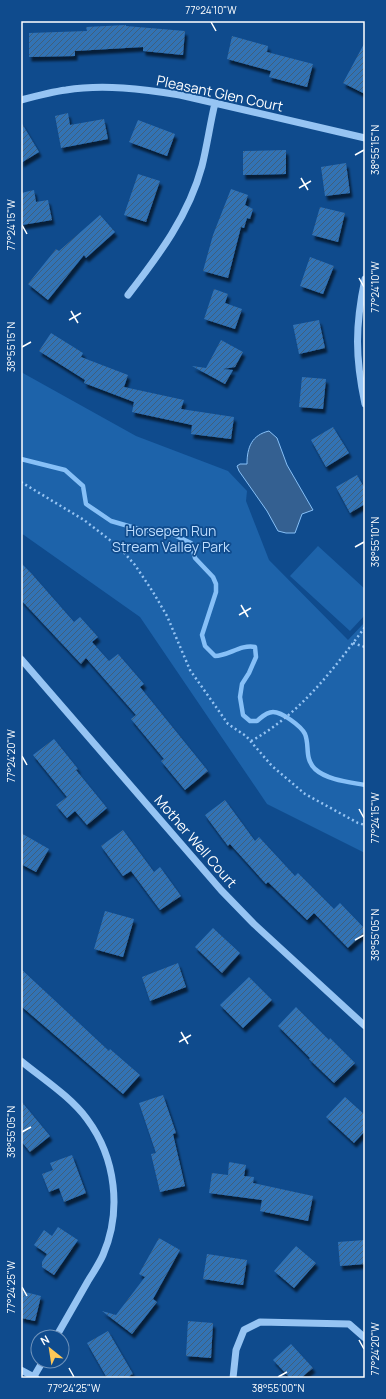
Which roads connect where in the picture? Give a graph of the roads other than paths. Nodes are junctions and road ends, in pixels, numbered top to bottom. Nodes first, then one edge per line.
1 (21, 100) edge
2 (215, 104) junction
3 (365, 138) edge
4 (365, 279) edge
5 (128, 295) dead end
6 (365, 404) edge
7 (21, 659) edge
8 (365, 1026) edge
9 (21, 1061) edge
10 (61, 1329) edge
11 (365, 1338) edge
12 (39, 1369) edge
13 (21, 1370) edge
14 (34, 1378) edge
15 (233, 1378) edge

1 - 2 street, Pleasant Glen Court
2 - 3 street, Pleasant Glen Court
2 - 5 street
4 - 6 street
7 - 8 street, Mother Well Court
9 - 10 street
11 - 15 street
12 - 14 street
13 - 14 street

